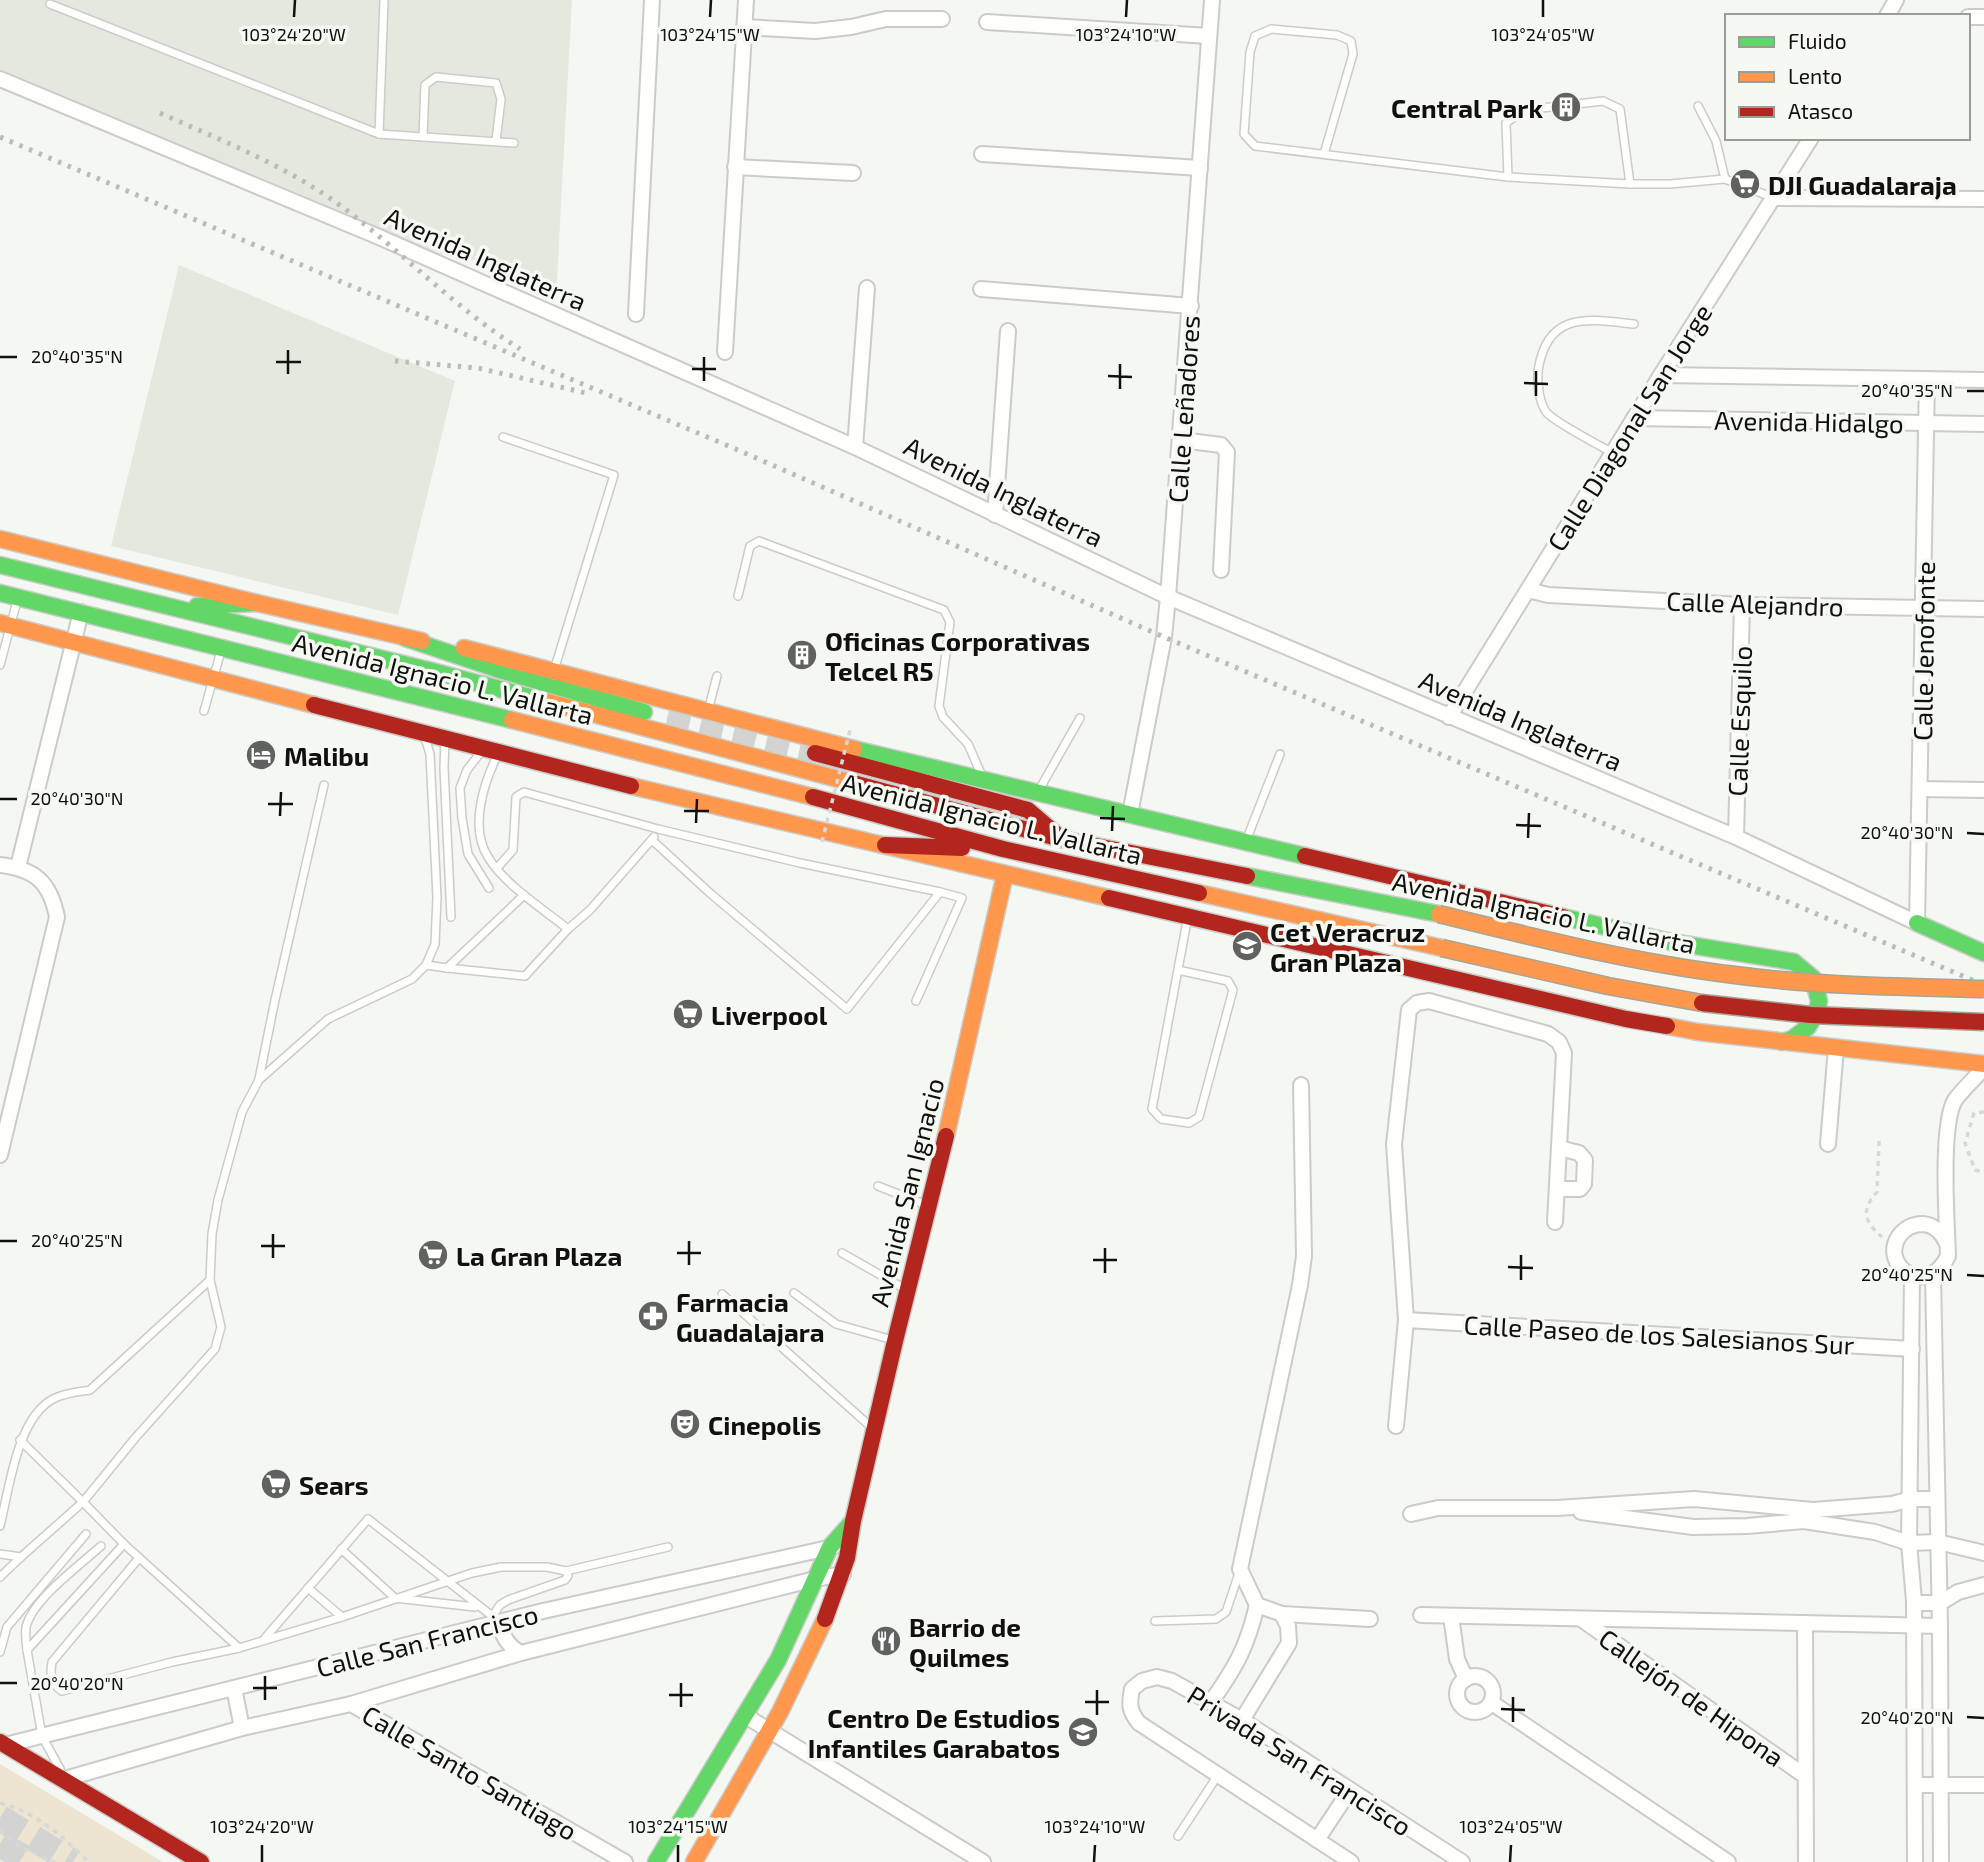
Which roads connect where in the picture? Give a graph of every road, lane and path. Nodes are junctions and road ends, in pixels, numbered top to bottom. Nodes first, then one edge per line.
1 (384, 0) edge
2 (652, 0) edge
3 (746, 0) edge
4 (1212, 0) edge
5 (50, 4) dead end
6 (942, 19) dead end
7 (987, 22) dead end
8 (744, 27) junction
9 (1209, 36) junction
10 (0, 79) edge
11 (1698, 106) dead end
12 (379, 134) junction
13 (423, 136) junction
14 (1810, 140) edge
15 (496, 141) junction
16 (514, 143) dead end
17 (982, 154) dead end
18 (1324, 154) junction
19 (735, 167) junction
20 (1200, 168) junction
21 (853, 173) dead end
22 (1508, 177) junction
23 (1725, 179) junction
24 (1630, 184) junction
25 (1774, 198) junction
26 (1984, 199) edge
27 (867, 288) dead end
28 (981, 289) dead end
29 (1191, 306) junction
30 (636, 314) dead end
31 (1634, 324) dead end
32 (1008, 331) dead end
33 (725, 352) dead end
34 (1661, 374) junction
35 (1927, 379) junction
36 (1984, 380) edge
37 (1634, 418) junction
38 (1927, 424) junction
39 (1984, 425) edge
40 (503, 437) dead end
41 (1181, 440) junction
42 (855, 447) junction
43 (1612, 453) junction
44 (995, 515) junction
45 (0, 539) edge
46 (0, 565) edge
47 (1221, 570) dead end
48 (1528, 590) junction
49 (0, 593) edge
50 (738, 596) dead end
51 (18, 597) junction
52 (1168, 597) junction
53 (257, 603) junction
54 (1742, 605) junction
55 (169, 607) junction
56 (1923, 608) junction
57 (1984, 609) edge
58 (81, 612) junction
59 (5, 624) edge
60 (405, 638) junction
61 (74, 643) junction
62 (221, 647) junction
63 (0, 665) edge
64 (554, 671) junction
65 (717, 676) dead end
66 (214, 677) junction
67 (204, 711) dead end
68 (708, 711) junction
69 (1449, 717) junction
70 (1080, 718) dead end
71 (667, 719) tunnel mouth
72 (850, 730) dead end
73 (424, 734) junction
74 (445, 740) junction
75 (491, 751) junction
76 (815, 753) tunnel mouth
77 (1280, 754) dead end
78 (983, 780) junction
79 (324, 785) dead end
80 (1920, 789) junction
81 (1984, 790) edge
82 (1037, 793) junction
83 (1028, 810) junction
84 (1130, 814) junction
85 (1019, 828) junction
86 (658, 829) junction
87 (1735, 837) junction
88 (652, 839) junction
89 (1061, 839) junction
90 (822, 842) dead end
91 (1246, 842) junction
92 (885, 845) junction
93 (1003, 849) junction
94 (0, 865) edge
95 (18, 867) junction
96 (497, 868) junction
97 (1005, 874) junction
98 (489, 888) dead end
99 (940, 892) junction
100 (524, 895) junction
101 (451, 917) dead end
102 (1188, 917) junction
103 (1917, 923) junction
104 (568, 929) junction
105 (1942, 934) junction
106 (1984, 946) edge
107 (1984, 953) edge
108 (426, 965) junction
109 (447, 968) junction
110 (1178, 970) junction
111 (1984, 989) edge
112 (916, 1001) dead end
113 (1984, 1022) edge
114 (1780, 1042) junction
115 (1836, 1048) junction
116 (1984, 1066) edge
117 (259, 1080) junction
118 (1301, 1084) dead end
119 (1984, 1112) edge
120 (1879, 1141) dead end
121 (1828, 1144) dead end
122 (1559, 1148) junction
123 (0, 1155) edge
124 (1984, 1172) edge
125 (878, 1186) dead end
126 (1556, 1189) junction
127 (930, 1207) junction
128 (1555, 1222) dead end
129 (1947, 1244) junction
130 (1895, 1247) junction
131 (842, 1253) dead end
132 (1933, 1275) junction
133 (1912, 1276) junction
134 (210, 1280) junction
135 (908, 1291) junction
136 (794, 1293) dead end
137 (722, 1294) dead end
138 (1406, 1320) junction
139 (895, 1341) junction
140 (1912, 1349) junction
141 (1396, 1426) dead end
142 (874, 1429) junction
143 (20, 1440) junction
144 (1911, 1499) junction
145 (1936, 1499) junction
146 (82, 1502) junction
147 (1875, 1505) junction
148 (1557, 1508) junction
149 (1411, 1514) dead end
150 (1813, 1516) junction
151 (853, 1521) junction
152 (0, 1526) edge
153 (1875, 1532) junction
154 (86, 1534) dead end
155 (1938, 1542) junction
156 (1909, 1543) junction
157 (124, 1544) junction
158 (852, 1545) junction
159 (101, 1546) dead end
160 (668, 1547) dead end
161 (830, 1547) junction
162 (341, 1549) junction
163 (0, 1553) edge
164 (1984, 1553) edge
165 (21, 1557) junction
166 (139, 1558) junction
167 (1240, 1569) junction
168 (566, 1572) junction
169 (843, 1574) junction
170 (0, 1577) edge
171 (815, 1579) junction
172 (444, 1581) junction
173 (1984, 1585) edge
174 (308, 1588) junction
175 (395, 1598) junction
176 (1914, 1603) junction
177 (1940, 1603) junction
178 (1256, 1605) junction
179 (478, 1608) junction
180 (1282, 1614) junction
181 (1422, 1615) dead end
182 (1451, 1616) junction
183 (342, 1617) junction
184 (1580, 1618) junction
185 (496, 1619) junction
186 (1370, 1619) dead end
187 (1155, 1621) dead end
188 (1805, 1623) junction
189 (4, 1626) edge
190 (1914, 1626) junction
191 (1940, 1626) junction
192 (263, 1640) junction
193 (239, 1648) junction
194 (27, 1650) junction
195 (0, 1652) edge
196 (521, 1653) junction
197 (1466, 1679) junction
198 (234, 1688) junction
199 (1211, 1702) junction
200 (1492, 1703) junction
201 (351, 1704) junction
202 (744, 1715) junction
203 (1242, 1720) junction
204 (242, 1728) junction
205 (771, 1732) junction
206 (42, 1736) junction
207 (2, 1744) edge
208 (1218, 1775) junction
209 (1805, 1776) junction
210 (65, 1779) junction
211 (1915, 1785) junction
212 (1984, 1785) edge
213 (1940, 1786) junction
214 (1350, 1790) junction
215 (0, 1803) edge
216 (0, 1831) edge
217 (1178, 1836) dead end
218 (1317, 1840) junction
219 (51, 1861) edge
220 (89, 1862) edge
221 (201, 1862) edge
222 (625, 1862) edge
223 (656, 1862) edge
224 (694, 1862) edge
225 (983, 1862) edge
226 (1351, 1862) edge
227 (1462, 1862) edge
228 (1728, 1862) edge
229 (1806, 1862) edge
230 (1915, 1862) edge
231 (1941, 1862) edge

1 - 12 lane
2 - 30 street
3 - 8 street
4 - 9 street, Calle Leñadores
5 - 12 lane
6 - 8 street
7 - 9 street
8 - 19 street
9 - 20 street, Calle Leñadores
10 - 42 street, Avenida Inglaterra
11 - 23 lane
12 - 13 lane
13 - 15 lane
13 - 15 lane
14 - 25 street, Calle Diagonal San Jorge
15 - 16 lane
17 - 20 street
18 - 18 lane
18 - 22 lane
19 - 21 street
19 - 33 street
20 - 29 street, Calle Leñadores
22 - 24 lane
22 - 24 lane
23 - 24 lane
23 - 25 lane
25 - 26 street
25 - 34 street, Calle Diagonal San Jorge
27 - 42 street
28 - 29 street
29 - 41 street, Calle Leñadores
31 - 43 lane
32 - 44 street
34 - 35 street, Avenida Hidalgo
34 - 37 street, Calle Diagonal San Jorge
35 - 36 street, Avenida Hidalgo
35 - 38 street, Calle Jenofonte
37 - 38 street, Avenida Hidalgo
37 - 43 street, Calle Diagonal San Jorge
38 - 39 street, Avenida Hidalgo
38 - 56 street, Calle Jenofonte
40 - 64 lane
41 - 47 street
41 - 52 street, Calle Leñadores
42 - 44 street, Avenida Inglaterra
43 - 48 street, Calle Diagonal San Jorge
44 - 52 street, Avenida Inglaterra
45 - 53 main road, Avenida Ignacio L. Vallarta
46 - 55 main road, Avenida Ignacio L. Vallarta
48 - 54 street, Calle Alejandro
48 - 69 street, Calle Diagonal San Jorge
49 - 51 main road, Avenida Ignacio L. Vallarta
50 - 78 lane
51 - 58 main road, Avenida Ignacio L. Vallarta
51 - 59 lane
52 - 69 street, Avenida Inglaterra
52 - 84 street, Calle Leñadores
53 - 55 main road
53 - 60 main road, Avenida Ignacio L. Vallarta
54 - 56 street, Calle Alejandro
54 - 87 street, Calle Esquilo
55 - 85 main road, Avenida Ignacio L. Vallarta
56 - 57 street, Calle Alejandro
56 - 80 street, Calle Jenofonte
58 - 61 street
58 - 62 main road, Avenida Ignacio L. Vallarta
59 - 61 main road, Avenida Ignacio L. Vallarta
59 - 63 lane
60 - 64 main road, Avenida Ignacio L. Vallarta
60 - 71 main road
61 - 66 main road, Avenida Ignacio L. Vallarta
61 - 95 street
62 - 66 lane
62 - 93 main road, Avenida Ignacio L. Vallarta
64 - 68 main road, Avenida Ignacio L. Vallarta
65 - 68 lane
66 - 67 lane
66 - 73 main road, Avenida Ignacio L. Vallarta
68 - 78 main road, Avenida Ignacio L. Vallarta
69 - 87 street, Avenida Inglaterra
70 - 82 lane
72 - 90 path, bridge
73 - 74 main road, Avenida Ignacio L. Vallarta
73 - 108 lane
74 - 75 main road, Avenida Ignacio L. Vallarta
74 - 101 lane
75 - 92 main road, Avenida Ignacio L. Vallarta
75 - 96 lane
75 - 98 lane
76 - 83 main road
77 - 91 lane
78 - 82 main road, Avenida Ignacio L. Vallarta
79 - 117 lane
80 - 81 street
80 - 103 street, Calle Jenofonte
82 - 83 lane
82 - 84 main road, Avenida Ignacio L. Vallarta
83 - 85 lane
83 - 89 main road
84 - 91 main road, Avenida Ignacio L. Vallarta
85 - 89 main road, Avenida Ignacio L. Vallarta
86 - 88 lane
86 - 96 lane
86 - 99 lane
87 - 103 street, Avenida Inglaterra
88 - 99 lane
88 - 104 lane
89 - 111 main road, Avenida Ignacio L. Vallarta, bridge
91 - 114 main road, Avenida Ignacio L. Vallarta
92 - 93 main road
92 - 97 main road, Avenida Ignacio L. Vallarta
93 - 113 main road, Avenida Ignacio L. Vallarta, bridge
94 - 95 street
95 - 123 street
96 - 100 lane
97 - 102 main road, Avenida Ignacio L. Vallarta
97 - 127 main road, Avenida San Ignacio
99 - 112 lane
100 - 104 lane
100 - 109 lane
102 - 110 lane
102 - 114 main road, Avenida Ignacio L. Vallarta
103 - 105 main road, Avenida Inglaterra
104 - 109 lane
105 - 106 main road
105 - 107 main road, Avenida Inglaterra
108 - 109 lane
108 - 117 lane
110 - 110 lane
114 - 115 main road
115 - 116 main road
115 - 121 street
116 - 129 street
117 - 134 lane
118 - 167 street
119 - 124 path
120 - 130 path
122 - 126 street
122 - 126 street
122 - 138 street
125 - 127 lane
126 - 128 street
127 - 135 main road, Avenida San Ignacio
129 - 130 street
129 - 132 street
130 - 133 street
131 - 135 lane
132 - 133 street
132 - 145 street
133 - 140 street
134 - 143 lane
134 - 146 lane
135 - 139 main road, Avenida San Ignacio
136 - 139 lane
137 - 142 lane
138 - 140 street, Calle Paseo de los Salesianos Sur
138 - 141 street
139 - 142 main road, Avenida San Ignacio
140 - 144 street
142 - 151 main road, Avenida San Ignacio
143 - 146 lane
143 - 152 lane
144 - 145 street
144 - 147 street
144 - 156 street
145 - 155 street
146 - 157 lane
146 - 165 lane
147 - 150 street
147 - 153 street
148 - 149 street
148 - 150 street
148 - 150 street
150 - 153 street
151 - 158 main road, Avenida San Ignacio
151 - 161 main road, Avenida San Ignacio
153 - 156 street
154 - 189 lane
155 - 156 street
155 - 164 street
155 - 177 street
156 - 176 street
157 - 166 lane
157 - 194 lane
158 - 161 street, Calle San Francisco
158 - 169 main road, Avenida San Ignacio
159 - 194 lane
160 - 168 lane
161 - 171 main road, Avenida San Ignacio
161 - 185 street, Calle San Francisco
162 - 172 lane
162 - 174 lane
162 - 175 lane
163 - 165 lane
165 - 170 lane
166 - 193 lane
166 - 193 lane
167 - 178 street
167 - 187 lane
168 - 172 lane
168 - 185 lane
169 - 171 street, Calle San Francisco
169 - 205 main road, Avenida San Ignacio
171 - 196 street, Calle San Francisco
171 - 202 main road, Avenida San Ignacio
172 - 175 lane
172 - 179 lane
173 - 177 street
174 - 183 lane
174 - 192 lane
175 - 179 lane
175 - 183 lane
176 - 177 street
176 - 190 street
177 - 191 street
178 - 180 street
178 - 199 street
179 - 185 lane
180 - 186 street
180 - 203 street
181 - 182 street
182 - 184 street
182 - 197 street
183 - 192 lane
184 - 188 street
184 - 209 street, Callejón de Hipona
185 - 196 street
185 - 198 street, Calle San Francisco
188 - 190 street
188 - 209 street
189 - 195 lane
190 - 191 street
190 - 211 street
191 - 213 street
192 - 193 lane
194 - 206 lane
196 - 201 street, Calle San Francisco
197 - 200 street
197 - 200 street
198 - 204 street
198 - 206 street, Calle San Francisco
199 - 203 street, Privada San Francisco
199 - 208 street, Privada San Francisco
200 - 228 street
201 - 204 street, Calle San Francisco
201 - 222 street, Calle Santo Santiago
202 - 205 street
202 - 223 main road, Avenida San Ignacio
203 - 214 street, Privada San Francisco
204 - 210 street, Calle San Francisco
205 - 224 main road, Avenida San Ignacio
205 - 225 street
206 - 207 street, Calle San Francisco
206 - 210 lane
207 - 210 main road
208 - 217 lane
208 - 218 street, Privada San Francisco
209 - 229 street
210 - 221 main road
211 - 213 street
211 - 230 street
212 - 213 street
213 - 231 street
214 - 218 street
214 - 227 street, Privada San Francisco
215 - 220 path
216 - 219 path
218 - 226 street, Privada San Francisco

